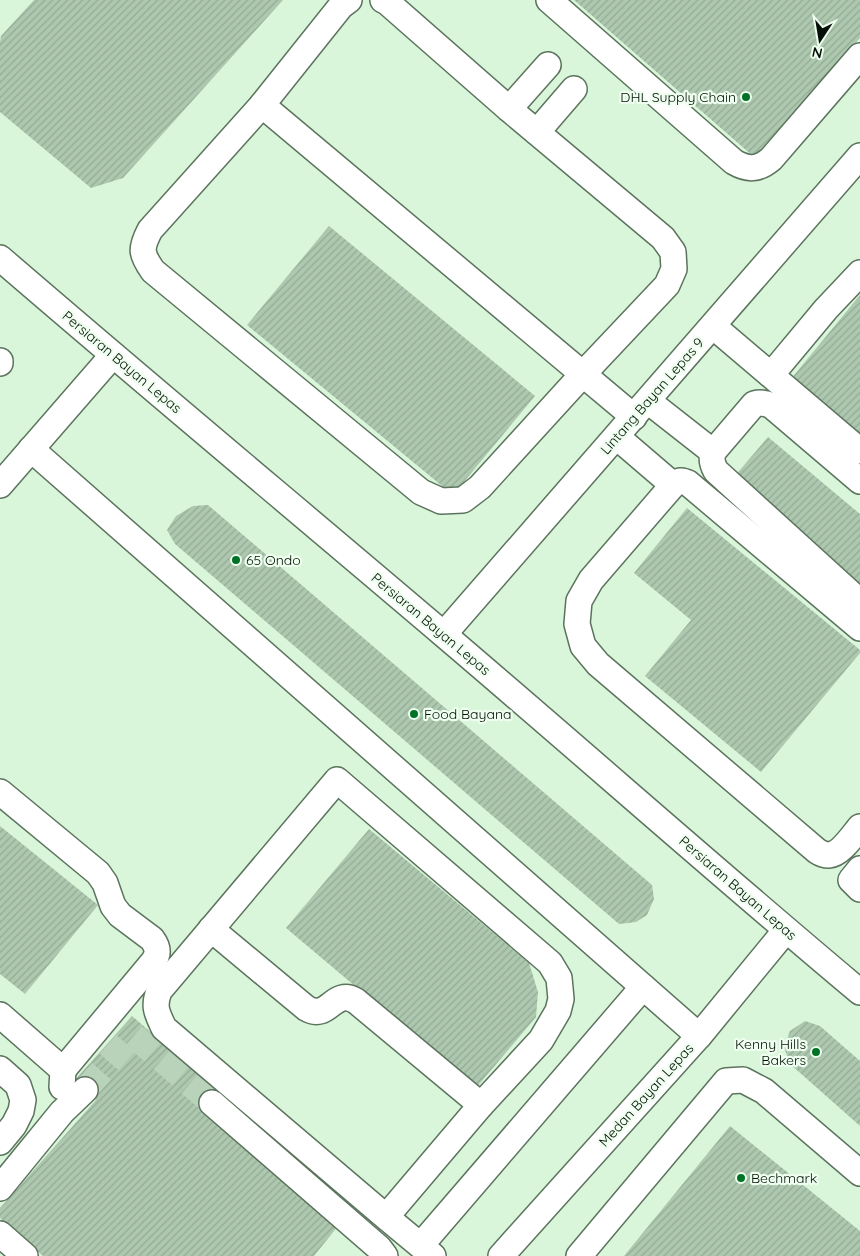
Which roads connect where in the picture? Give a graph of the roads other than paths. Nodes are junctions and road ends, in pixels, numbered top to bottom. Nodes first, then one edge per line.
1 (349, 0) edge
2 (383, 0) edge
3 (549, 0) edge
4 (860, 56) edge
5 (548, 66) dead end
6 (574, 89) dead end
7 (262, 105) junction
8 (509, 109) junction
9 (537, 132) junction
10 (860, 158) edge
11 (0, 258) edge
12 (860, 273) edge
13 (712, 326) junction
14 (112, 355) junction
15 (583, 374) junction
16 (770, 375) junction
17 (641, 409) junction
18 (616, 437) junction
19 (31, 449) junction
20 (860, 451) edge
21 (713, 452) junction
22 (860, 481) edge
23 (0, 485) edge
24 (673, 485) junction
25 (860, 602) edge
26 (860, 628) edge
27 (444, 634) junction
28 (0, 792) edge
29 (860, 827) edge
30 (860, 869) edge
31 (860, 889) edge
32 (211, 929) junction
33 (786, 930) junction
34 (643, 987) junction
35 (860, 992) edge
36 (0, 1015) edge
37 (699, 1036) junction
38 (0, 1069) edge
39 (63, 1070) junction
40 (85, 1090) tunnel mouth
41 (212, 1103) tunnel mouth
42 (481, 1104) junction
43 (62, 1112) junction
44 (0, 1142) edge
45 (860, 1173) edge
46 (0, 1188) edge
47 (386, 1217) junction
48 (0, 1234) edge
49 (427, 1251) edge
50 (25, 1256) edge
51 (385, 1256) edge
52 (502, 1256) edge
53 (579, 1256) edge

1 - 7 street
2 - 8 street
3 - 4 street
5 - 8 street
6 - 9 street
7 - 15 street
7 - 15 street
8 - 9 street
9 - 15 street
10 - 13 street, Lintang Bayan Lepas 9
11 - 14 street, Persiaran Bayan Lepas
12 - 16 street
13 - 16 street
13 - 17 street, Lintang Bayan Lepas 9
14 - 19 street
14 - 27 street, Persiaran Bayan Lepas
15 - 17 street
16 - 20 street
17 - 18 street, Lintang Bayan Lepas 9
17 - 21 street
18 - 24 street
18 - 27 street, Lintang Bayan Lepas 9
19 - 23 street
19 - 34 street
21 - 22 street
21 - 25 street
24 - 26 street
24 - 29 street
27 - 33 street, Persiaran Bayan Lepas
28 - 39 street
30 - 31 street
32 - 42 street
32 - 42 street
32 - 47 street
33 - 35 street, Persiaran Bayan Lepas
33 - 37 street, Medan Bayan Lepas
34 - 37 street
34 - 49 street
36 - 39 street
37 - 52 street, Medan Bayan Lepas
38 - 44 street
39 - 43 street
40 - 43 street
41 - 51 street
42 - 47 street
43 - 46 street
45 - 53 street
47 - 49 street
48 - 50 street

